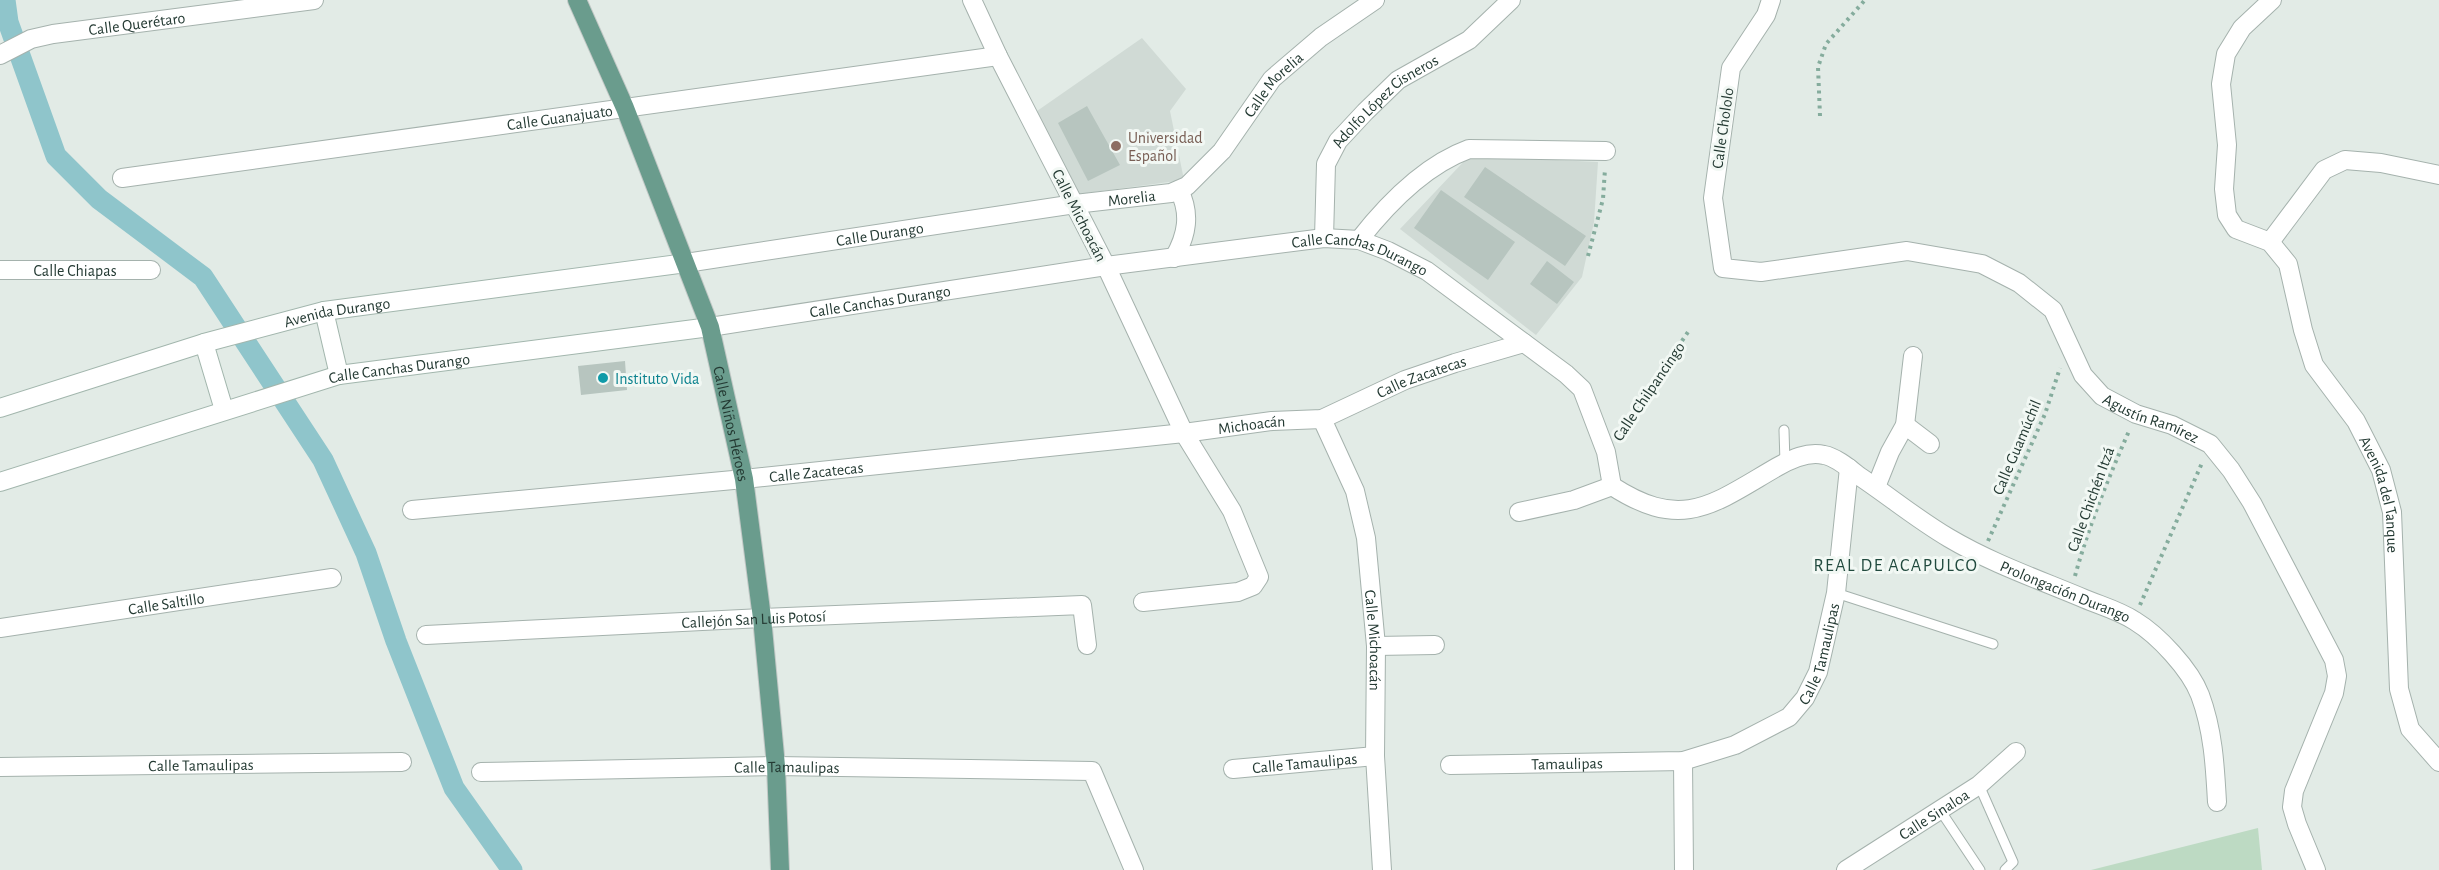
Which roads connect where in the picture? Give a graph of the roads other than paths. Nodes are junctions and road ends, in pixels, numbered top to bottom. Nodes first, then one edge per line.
1 (314, 0) edge
2 (577, 0) edge
3 (972, 0) edge
4 (1375, 0) edge
5 (1511, 0) edge
6 (1772, 0) edge
7 (2272, 0) edge
8 (0, 55) edge
9 (998, 56) junction
10 (625, 108) junction
11 (1606, 151) road end
12 (2439, 175) edge
13 (122, 178) dead end
14 (1183, 188) junction
15 (1075, 204) junction
16 (1324, 238) junction
17 (1359, 240) junction
18 (2270, 242) junction
19 (1174, 258) junction
20 (686, 263) junction
21 (1106, 266) junction
22 (1723, 267) joint
23 (0, 270) edge
24 (152, 270) dead end
25 (324, 311) junction
26 (710, 327) junction
27 (204, 343) junction
28 (1524, 343) junction
29 (1913, 356) dead end
30 (339, 375) junction
31 (0, 408) edge
32 (224, 410) junction
33 (1322, 419) junction
34 (1905, 425) junction
35 (1784, 430) dead end
36 (1184, 433) junction
37 (1930, 444) dead end
38 (1785, 463) junction
39 (1849, 468) junction
40 (744, 479) junction
41 (0, 482) edge
42 (1612, 486) junction
43 (1876, 487) junction
44 (412, 510) dead end
45 (1519, 512) dead end
46 (333, 578) dead end
47 (1836, 593) junction
48 (1143, 602) dead end
49 (762, 618) junction
50 (0, 628) edge
51 (426, 635) dead end
52 (1993, 644) dead end
53 (1087, 645) dead end
54 (1435, 645) dead end
55 (1376, 646) junction
56 (2016, 752) dead end
57 (1375, 756) junction
58 (1683, 761) junction
59 (402, 762) dead end
60 (2439, 762) edge
61 (1450, 765) dead end
62 (776, 766) junction
63 (0, 767) edge
64 (1233, 769) dead end
65 (481, 772) dead end
66 (1979, 784) junction
67 (2217, 802) dead end
68 (1940, 810) junction
69 (780, 870) edge
70 (1134, 870) edge
71 (1382, 870) edge
72 (1684, 870) edge
73 (1846, 870) edge
74 (1980, 870) edge
75 (2005, 870) edge
76 (2316, 870) edge

1 - 8 street, Calle Querétaro
2 - 10 main road, Calle Niños Héroes
3 - 9 street, Calle Michoacán
4 - 14 street, Calle Morelia
5 - 16 street, Adolfo López Cisneros
6 - 22 street, Calle Chololo
7 - 18 street
9 - 10 street, Calle Guanajuato
9 - 15 street, Calle Michoacán
10 - 13 street, Calle Guanajuato
10 - 20 main road, Calle Niños Héroes
11 - 17 street
12 - 18 street
14 - 15 street, Morelia
14 - 19 street
15 - 20 street, Calle Durango
15 - 21 street, Calle Michoacán
16 - 17 street, Calle Canchas Durango
16 - 19 street, Calle Canchas Durango
17 - 28 street, Calle Canchas Durango
18 - 60 street, Avenida del Tanque
19 - 21 street, Calle Canchas Durango
20 - 25 street, Avenida Durango
20 - 26 main road, Calle Niños Héroes
21 - 26 street, Calle Canchas Durango
21 - 36 street, Calle Michoacán
22 - 76 street, Agustín Ramírez
23 - 24 street, Calle Chiapas
25 - 27 street, Avenida Durango
25 - 30 street
26 - 30 street, Calle Canchas Durango
26 - 40 main road, Calle Niños Héroes
27 - 31 street, Avenida Durango
27 - 32 street
28 - 33 street, Calle Zacatecas
28 - 42 street, Calle Canchas Durango
29 - 34 street
30 - 32 street, Calle Canchas Durango
32 - 41 street, Calle Canchas Durango
33 - 36 street, Michoacán
33 - 55 street, Calle Michoacán
34 - 37 street
34 - 43 street
35 - 38 lane
36 - 40 street, Calle Zacatecas
36 - 48 street, Calle Michoacán
38 - 39 street, Prolongación Durango
38 - 42 street, Prolongación Durango
39 - 43 street, Prolongación Durango
39 - 47 street, Calle Tamaulipas
40 - 44 street, Calle Zacatecas
40 - 49 main road, Calle Niños Héroes
42 - 45 street
43 - 67 street, Prolongación Durango
46 - 50 street, Calle Saltillo
47 - 52 lane
47 - 58 street, Calle Tamaulipas
49 - 51 street, Callejón San Luis Potosí
49 - 53 street, Callejón San Luis Potosí
49 - 62 main road, Calle Niños Héroes
54 - 55 street
55 - 57 street, Calle Michoacán
56 - 66 street, Calle Sinaloa
57 - 64 street, Calle Tamaulipas
57 - 71 street, Calle Michoacán
58 - 61 street, Tamaulipas
58 - 72 street
59 - 63 street, Calle Tamaulipas
62 - 65 street, Calle Tamaulipas
62 - 69 main road, Calle Niños Héroes
62 - 70 street, Calle Tamaulipas
66 - 68 street, Calle Sinaloa
66 - 75 lane
68 - 73 street, Calle Sinaloa
68 - 74 lane

